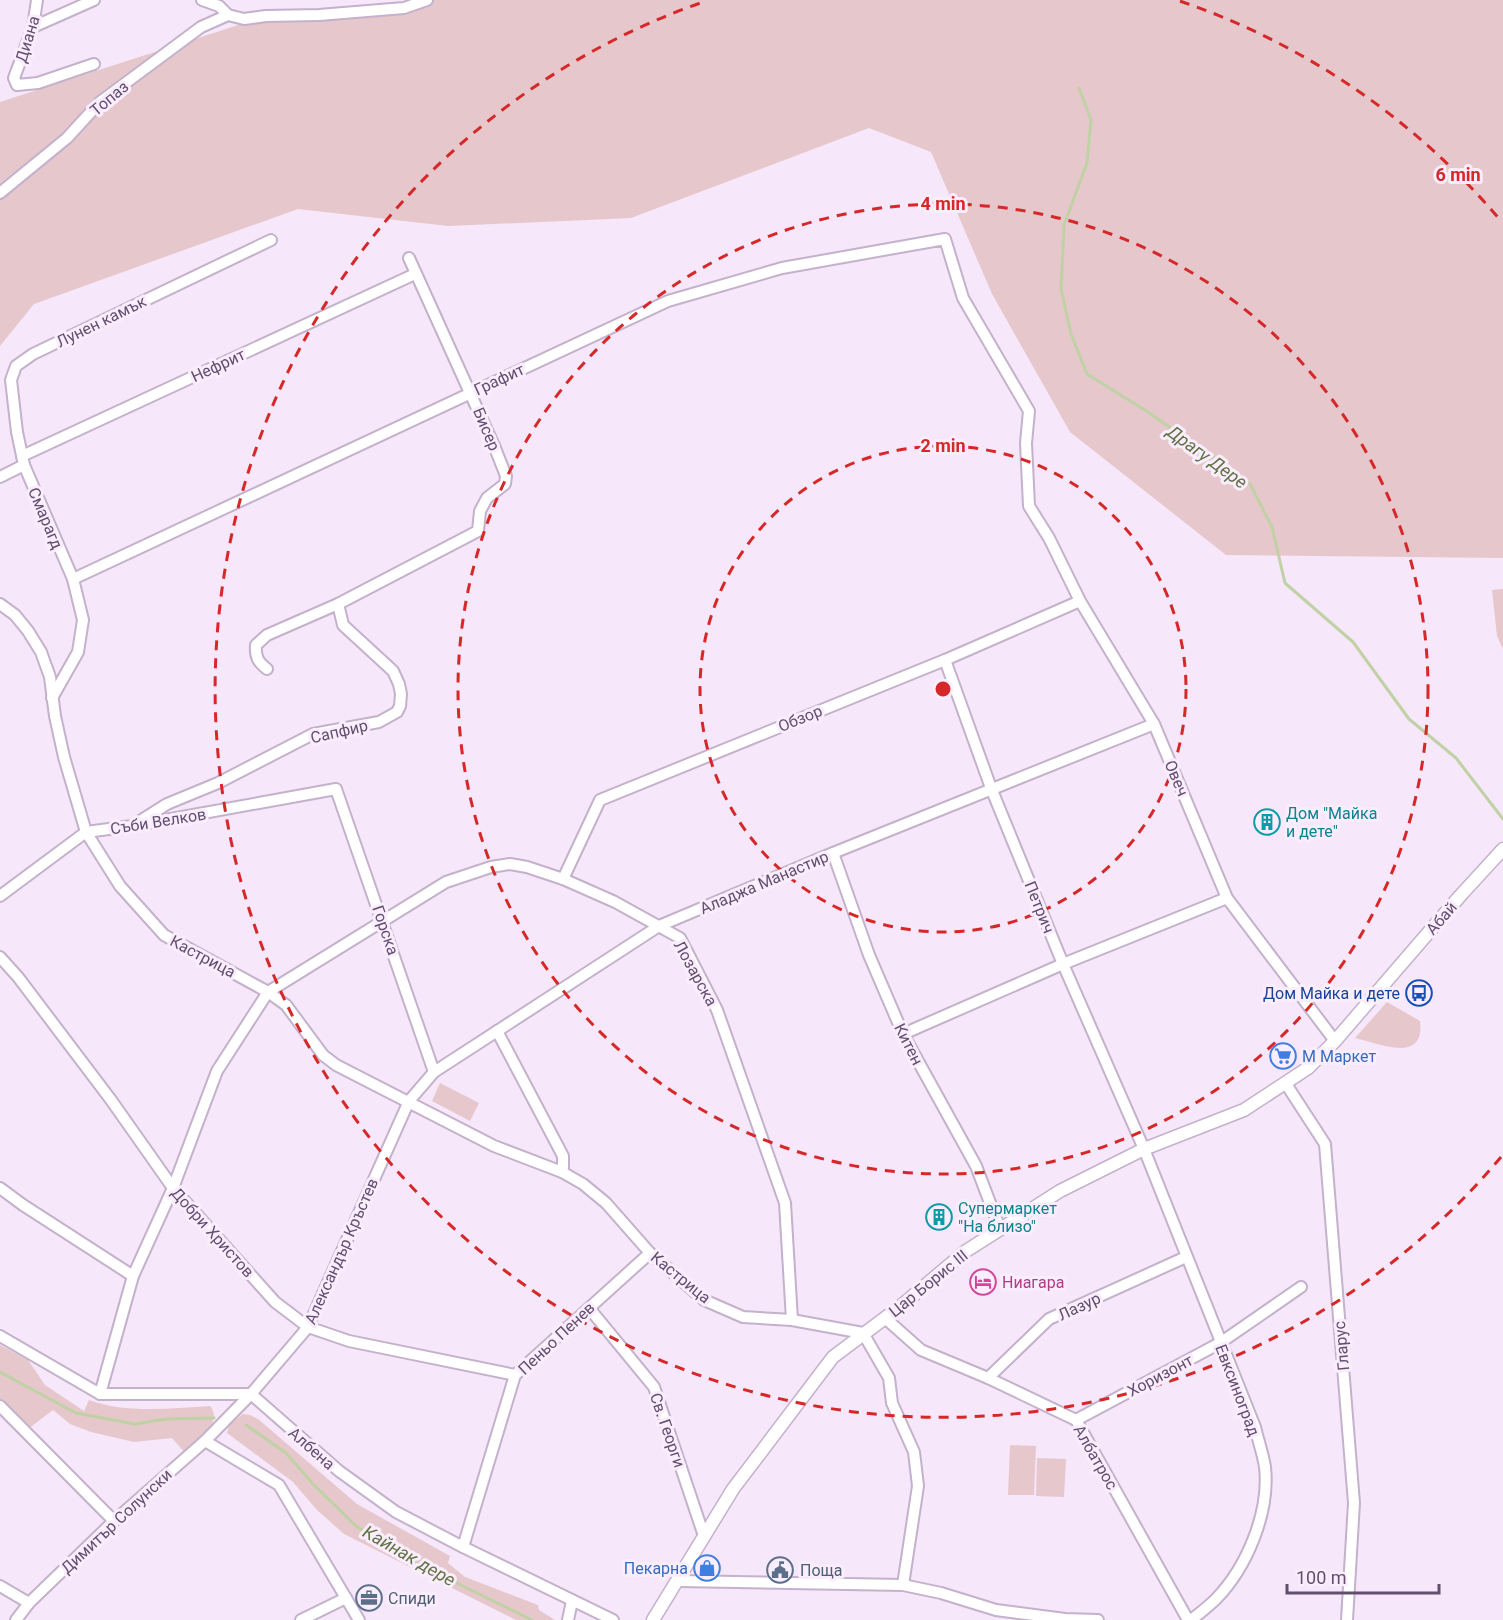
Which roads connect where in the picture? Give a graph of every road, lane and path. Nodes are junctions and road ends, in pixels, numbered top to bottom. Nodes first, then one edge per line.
1 (37, 0) edge
2 (94, 0) edge
3 (202, 0) edge
4 (348, 0) edge
5 (426, 0) edge
6 (352, 12) junction
7 (228, 15) junction
8 (33, 27) junction
9 (94, 64) dead end
10 (0, 193) edge
11 (271, 240) dead end
12 (409, 258) dead end
13 (415, 274) junction
14 (471, 392) junction
15 (23, 461) junction
16 (0, 477) edge
17 (1029, 506) joint
18 (73, 579) junction
19 (1080, 601) junction
20 (0, 604) edge
21 (338, 604) junction
22 (945, 660) junction
23 (267, 669) dead end
24 (52, 698) junction
25 (1154, 724) junction
26 (991, 788) junction
27 (336, 789) joint
28 (132, 826) junction
29 (86, 832) junction
30 (1503, 849) edge
31 (833, 853) junction
32 (564, 879) junction
33 (0, 896) edge
34 (1227, 898) junction
35 (383, 921) junction
36 (659, 926) junction
37 (0, 957) edge
38 (1063, 964) junction
39 (1381, 988) joint
40 (268, 992) junction
41 (498, 1031) junction
42 (903, 1034) junction
43 (1335, 1041) junction
44 (434, 1072) junction
45 (1286, 1084) junction
46 (409, 1101) junction
47 (1144, 1149) junction
48 (562, 1172) junction
49 (0, 1188) edge
50 (173, 1188) junction
51 (1000, 1229) junction
52 (650, 1253) junction
53 (1186, 1257) junction
54 (133, 1276) junction
55 (1301, 1287) dead end
56 (589, 1308) junction
57 (885, 1318) junction
58 (792, 1320) junction
59 (308, 1327) junction
60 (863, 1333) junction
61 (0, 1336) edge
62 (1220, 1343) junction
63 (515, 1375) junction
64 (988, 1378) junction
65 (100, 1394) junction
66 (251, 1394) junction
67 (0, 1406) edge
68 (1077, 1420) junction
69 (205, 1441) junction
70 (114, 1521) junction
71 (704, 1536) junction
72 (463, 1547) junction
73 (678, 1581) junction
74 (903, 1585) junction
75 (0, 1586) edge
76 (346, 1598) junction
77 (572, 1601) junction
78 (29, 1603) junction
79 (998, 1615) edge
80 (16, 1620) edge
81 (301, 1620) edge
82 (359, 1620) edge
83 (568, 1620) edge
84 (613, 1620) edge
85 (653, 1620) edge
86 (1098, 1620) edge
87 (1190, 1620) edge
88 (1347, 1620) edge

1 - 8 street, Диана
2 - 8 street
3 - 7 street
4 - 6 street
5 - 6 street
6 - 7 street
7 - 10 street, Топаз
8 - 9 street, Диана
11 - 15 street, Лунен камък
12 - 13 street, Бисер
13 - 14 street, Бисер
13 - 15 street, Нефрит
14 - 17 street, Графит
14 - 18 street, Графит
14 - 21 street, Бисер
15 - 16 street, Нефрит
15 - 18 street, Смарагд
17 - 19 street, Овеч
18 - 24 street, Смарагд
19 - 22 street, Обзор
19 - 25 street, Овеч
20 - 24 street, Кастрица
21 - 23 street
21 - 28 street, Сапфир
22 - 26 street, Петрич
22 - 32 street, Обзор
24 - 29 street, Кастрица
25 - 26 street, Аладжа Манастир
25 - 34 street, Овеч
26 - 31 street, Аладжа Манастир
26 - 38 street, Петрич
27 - 28 street, Съби Велков
27 - 35 street, Горска
28 - 29 street, Съби Велков
29 - 33 street, Съби Велков
29 - 40 street, Кастрица
30 - 39 street, Абай
31 - 36 street, Аладжа Манастир
31 - 42 street, Китен
32 - 35 street, Лозарска
32 - 36 street, Лозарска
34 - 38 street
34 - 43 street, Овеч
35 - 40 street, Лозарска
35 - 44 street, Горска
36 - 41 street, Аладжа Манастир
36 - 58 street, Лозарска
37 - 50 street, Добри Христов
38 - 42 street
38 - 47 street, Петрич
39 - 43 street, Цар Борис III
40 - 46 street, Кастрица
40 - 50 street
41 - 44 street, Аладжа Манастир
41 - 48 street
42 - 51 street, Китен
43 - 45 street, Цар Борис III
44 - 46 street, Аладжа Манастир
45 - 47 street, Цар Борис III
45 - 88 street, Гларус
46 - 48 street, Кастрица
46 - 59 street, Александър Кръстев
47 - 51 street, Цар Борис III
47 - 53 street, Евксиноград
48 - 52 street, Кастрица
49 - 54 street
50 - 54 street
50 - 59 street, Добри Христов
51 - 57 street, Цар Борис III
52 - 56 street, Пеньо Пенев
52 - 58 street, Кастрица
53 - 62 street, Евксиноград
53 - 64 street, Лазур
54 - 65 street
55 - 62 street, Хоризонт
56 - 63 street, Пеньо Пенев
56 - 71 street, Св. Георги
57 - 60 street, Цар Борис III
57 - 64 street, Албатрос
58 - 60 street, Кастрица
59 - 63 street, Добри Христов
59 - 66 street, Александър Кръстев
60 - 71 street, Цар Борис III
60 - 74 street
61 - 65 street
62 - 68 street, Хоризонт
62 - 87 street, Евксиноград
63 - 72 street, Пеньо Пенев
64 - 68 street, Албатрос
65 - 66 street
66 - 69 street, Александър Кръстев
66 - 72 street, Албена
67 - 70 street
68 - 87 street, Албатрос
69 - 70 street, Димитър Солунски
69 - 76 street
70 - 78 street, Димитър Солунски
71 - 73 street, Цар Борис III
72 - 77 street, Албена
73 - 74 street
73 - 85 street, Цар Борис III
74 - 79 street
75 - 78 street
76 - 81 street
76 - 82 street
77 - 83 street
77 - 84 street, Албена
78 - 80 street, Димитър Солунски
79 - 86 street

